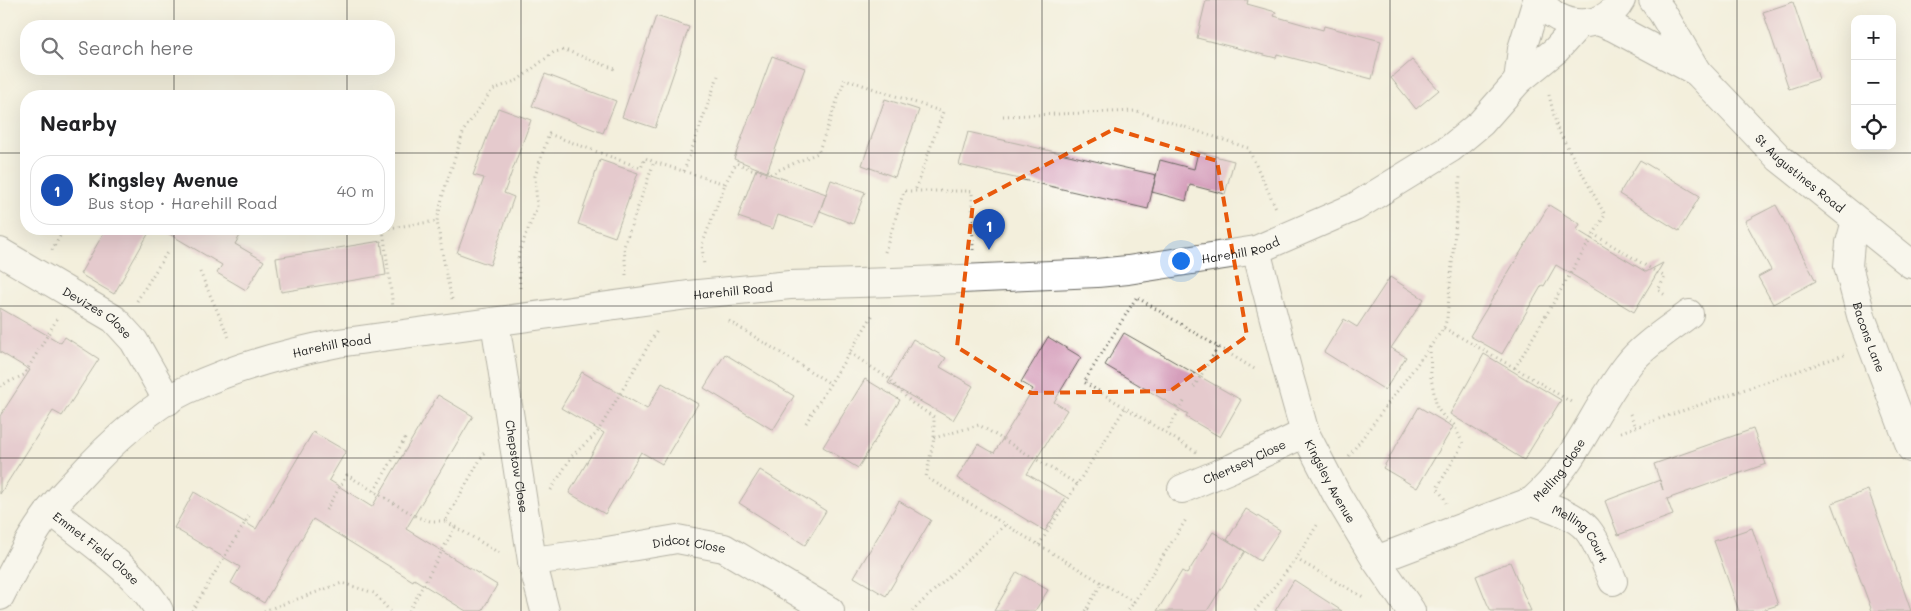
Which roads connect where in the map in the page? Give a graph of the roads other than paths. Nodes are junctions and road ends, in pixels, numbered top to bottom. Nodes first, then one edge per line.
1 (1537, 0) edge
2 (1540, 0) edge
3 (1621, 0) edge
4 (1660, 4) edge
5 (1588, 22) junction
6 (1697, 72) junction
7 (1518, 81) junction
8 (1856, 221) junction
9 (1256, 250) junction
10 (0, 252) edge
11 (1911, 264) edge
12 (1689, 314) road end
13 (495, 322) junction
14 (168, 401) junction
15 (1305, 433) junction
16 (1911, 448) edge
17 (1182, 489) road end
18 (1532, 502) junction
19 (50, 510) junction
20 (1376, 560) junction
21 (534, 567) junction
22 (1613, 581) dead end
23 (0, 596) edge
24 (159, 611) edge
25 (545, 611) edge
26 (830, 611) edge
27 (1411, 611) edge

1 - 7 street
2 - 5 street, St Augustines Road
3 - 5 street, Harehill Road
4 - 6 street, St Augustines Road
5 - 6 street, St Augustines Road
5 - 7 street, Harehill Road
6 - 8 street, St Augustines Road
7 - 9 street, Harehill Road
8 - 11 street, St Augustines Road
8 - 16 street, Bacons Lane
9 - 13 street, Harehill Road
9 - 15 street, Kingsley Avenue
10 - 14 street, Devizes Close
12 - 18 street, Melling Close
13 - 14 street, Harehill Road
13 - 21 street, Chepstow Close
14 - 19 street, Harehill Road
15 - 17 street, Chertsey Close
15 - 20 street, Kingsley Avenue
18 - 20 street, Melling Close
18 - 22 street, Melling Court
19 - 23 street, Harehill Road
19 - 24 street, Emmet Field Close
20 - 27 street, Kingsley Avenue
21 - 25 street, Chepstow Close
21 - 26 street, Didcot Close

